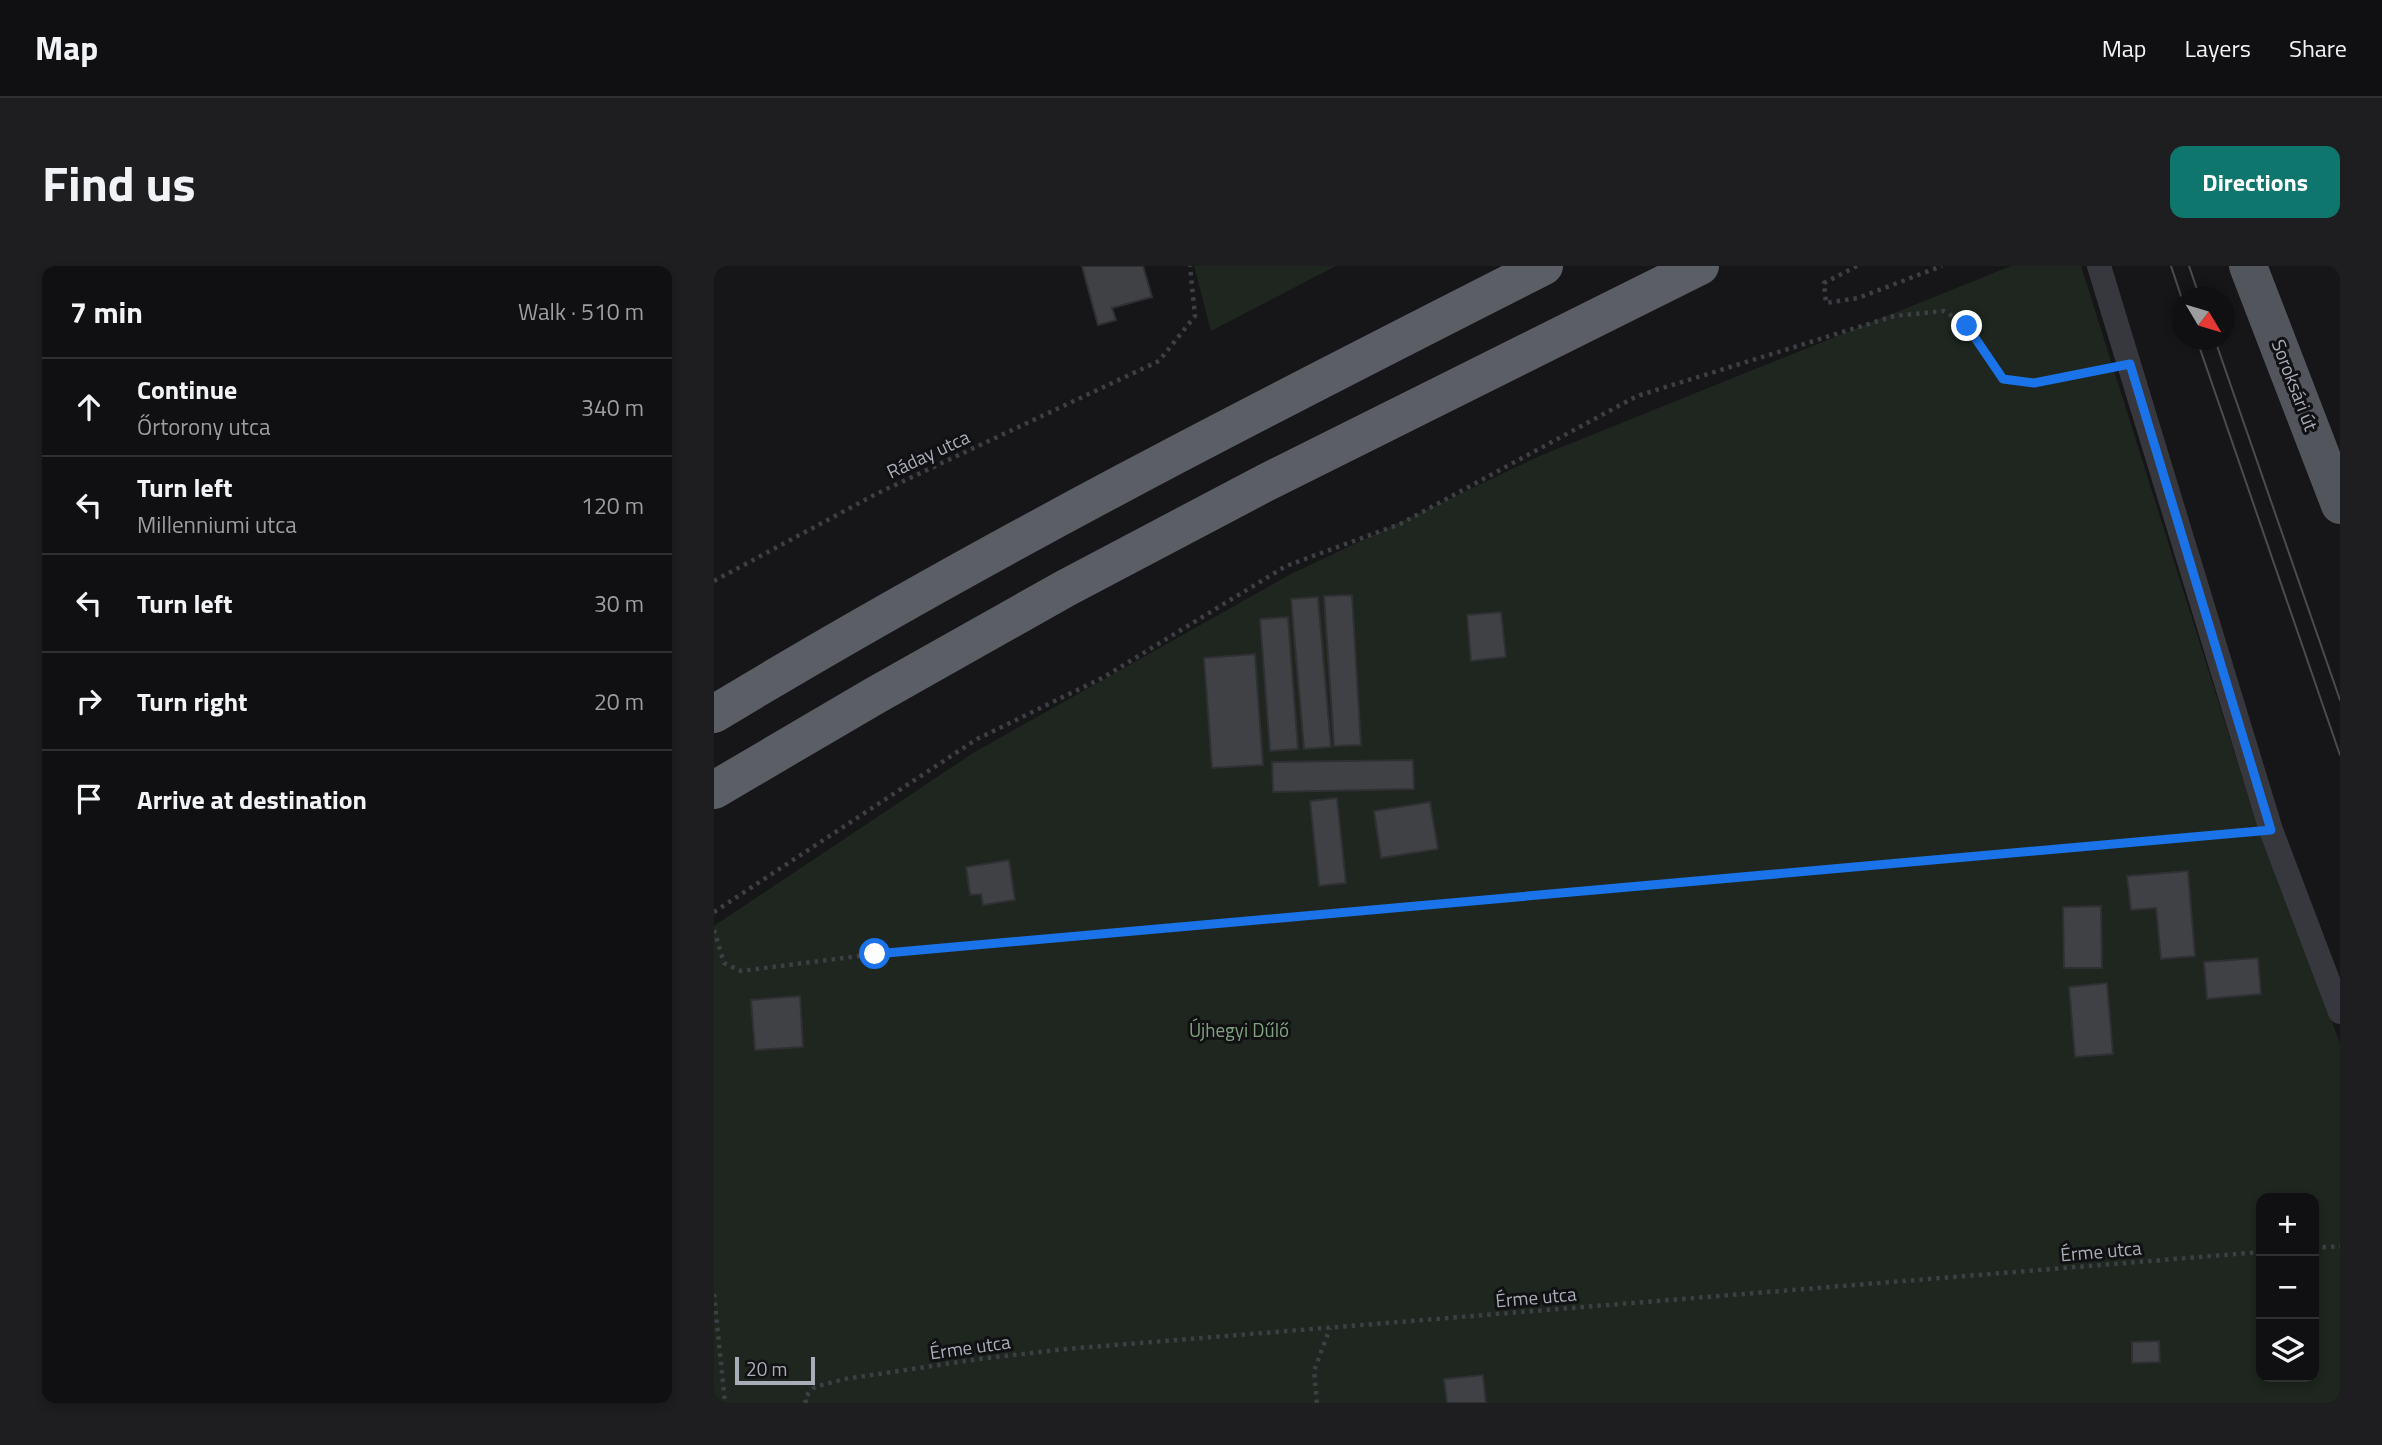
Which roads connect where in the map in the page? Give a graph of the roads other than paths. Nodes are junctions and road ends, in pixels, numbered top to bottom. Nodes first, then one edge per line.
1 (1544, 266) edge
2 (1700, 266) edge
3 (2099, 266) edge
4 (2248, 266) edge
5 (2340, 505) edge
6 (714, 714) edge
7 (714, 790) edge
8 (2340, 1012) edge

1 - 6 highway
2 - 7 highway
3 - 8 street
4 - 5 main road, Soroksári út

